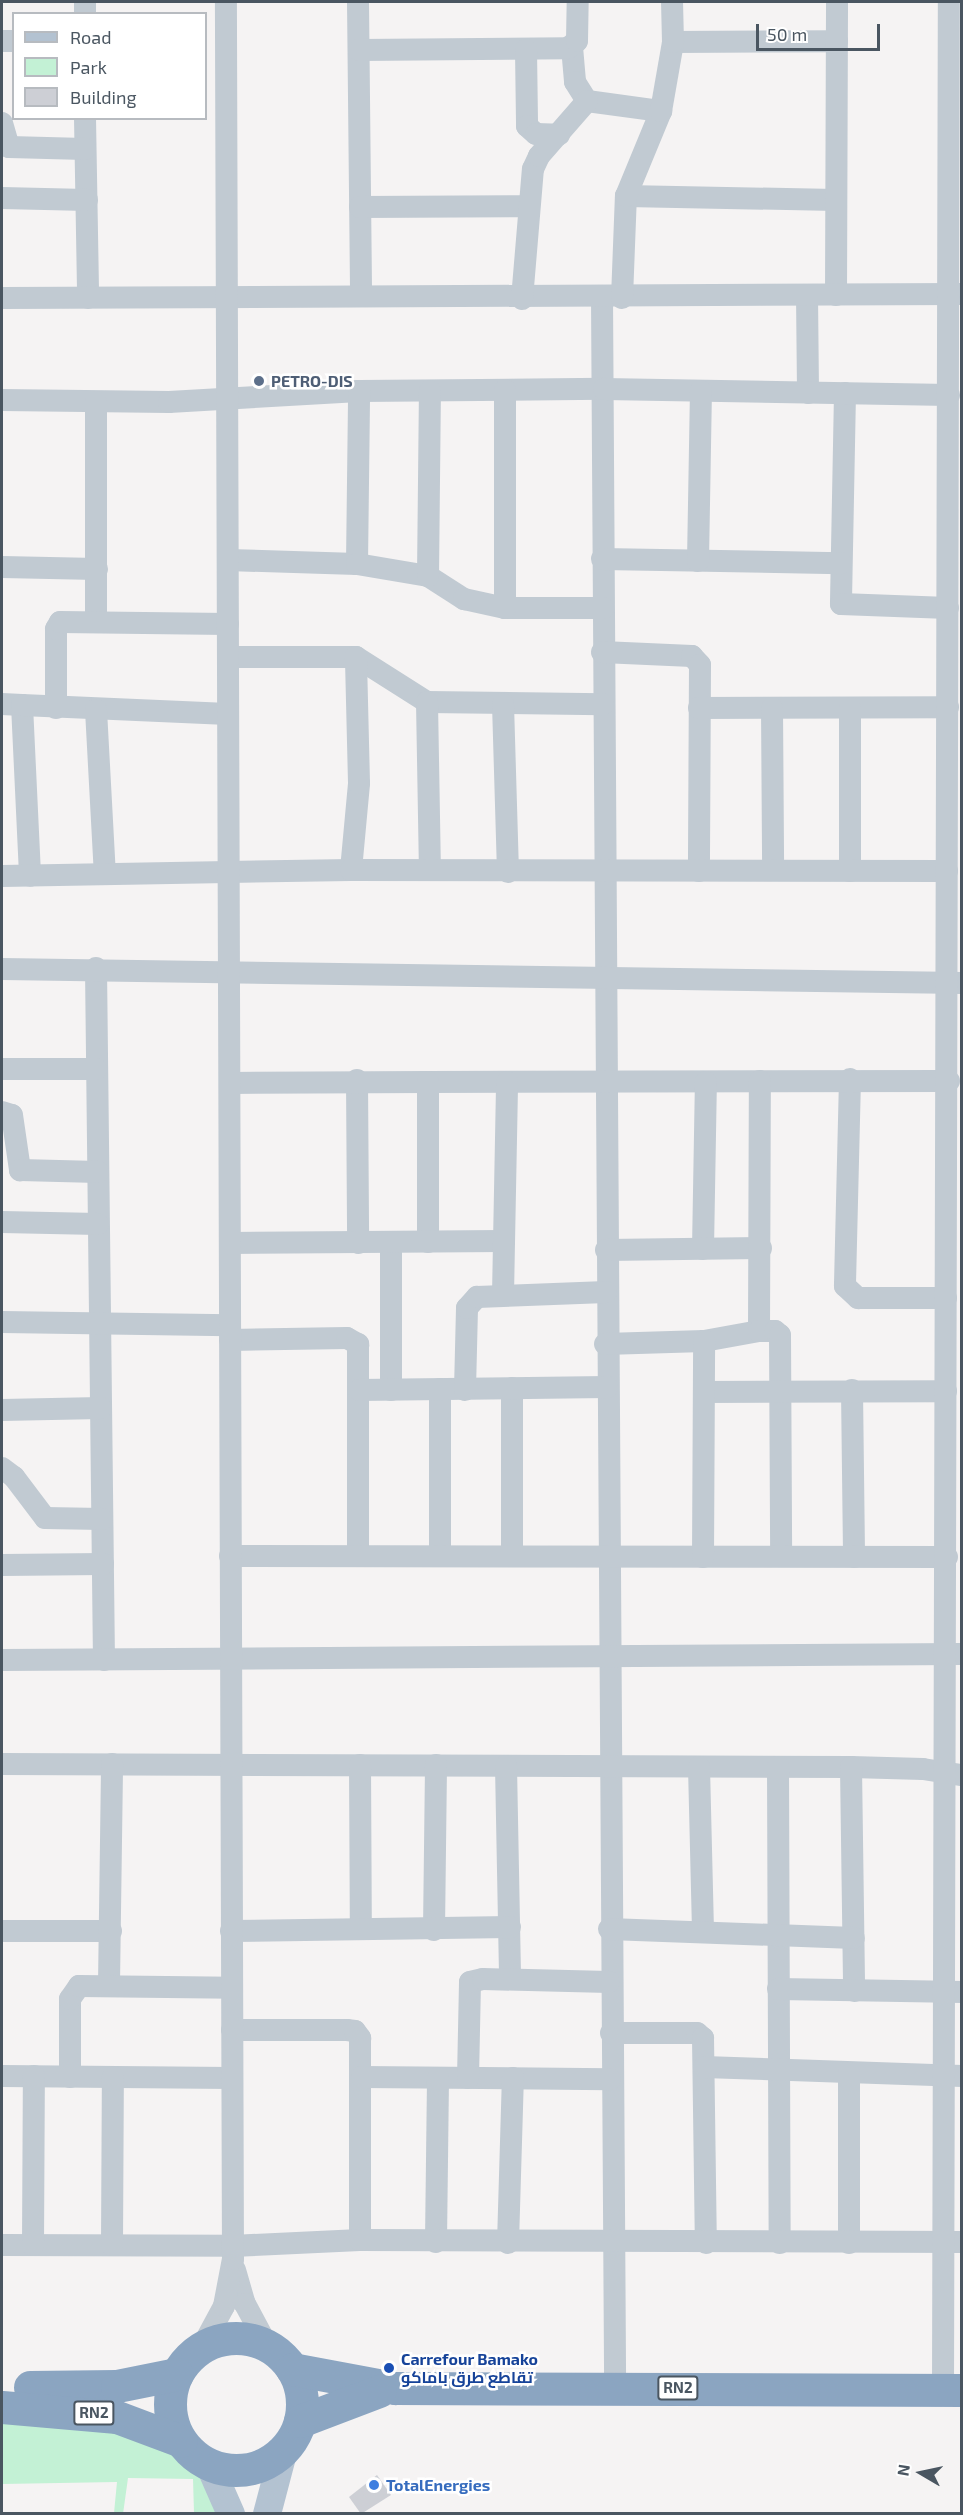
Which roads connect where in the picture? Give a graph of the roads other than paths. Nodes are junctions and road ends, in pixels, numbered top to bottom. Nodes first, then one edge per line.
1 (226, 2) edge
2 (358, 2) edge
3 (578, 2) edge
4 (672, 2) edge
5 (837, 2) edge
6 (949, 2) edge
7 (837, 41) junction
8 (673, 42) junction
9 (572, 47) junction
10 (359, 50) junction
11 (526, 50) junction
12 (587, 102) junction
13 (661, 111) junction
14 (85, 120) edge
15 (2, 123) edge
16 (559, 135) junction
17 (85, 149) junction
18 (626, 196) junction
19 (2, 198) edge
20 (87, 200) junction
21 (836, 200) junction
22 (527, 206) junction
23 (360, 207) junction
24 (955, 294) edge
25 (807, 295) junction
26 (836, 295) junction
27 (227, 296) junction
28 (361, 296) junction
29 (2, 298) edge
30 (88, 298) junction
31 (612, 298) junction
32 (522, 299) junction
33 (604, 389) junction
34 (430, 390) junction
35 (505, 390) junction
36 (359, 391) junction
37 (701, 391) junction
38 (808, 393) junction
39 (844, 393) junction
40 (949, 395) junction
41 (227, 398) junction
42 (2, 400) edge
43 (96, 402) junction
44 (602, 559) junction
45 (228, 560) junction
46 (698, 561) junction
47 (841, 563) junction
48 (357, 564) junction
49 (2, 567) edge
50 (97, 569) junction
51 (428, 576) junction
52 (505, 608) junction
53 (603, 608) junction
54 (948, 608) junction
55 (96, 620) junction
56 (228, 624) junction
57 (955, 637) edge
58 (602, 652) junction
59 (228, 657) junction
60 (356, 657) junction
61 (427, 702) junction
62 (503, 704) junction
63 (603, 704) junction
64 (12, 705) edge
65 (948, 707) junction
66 (56, 708) junction
67 (699, 708) junction
68 (772, 708) junction
69 (850, 708) junction
70 (96, 711) junction
71 (228, 714) junction
72 (351, 870) junction
73 (430, 870) junction
74 (606, 870) junction
75 (773, 870) junction
76 (947, 870) junction
77 (699, 871) junction
78 (850, 871) junction
79 (508, 872) junction
80 (229, 873) junction
81 (105, 874) junction
82 (2, 876) edge
83 (30, 876) junction
84 (96, 968) junction
85 (2, 969) edge
86 (604, 974) junction
87 (229, 976) junction
88 (956, 983) edge
89 (2, 1069) edge
90 (96, 1069) junction
91 (850, 1079) junction
92 (357, 1080) junction
93 (604, 1080) junction
94 (760, 1081) junction
95 (949, 1081) junction
96 (428, 1082) junction
97 (507, 1082) junction
98 (706, 1082) junction
99 (230, 1083) junction
100 (2, 1112) edge
101 (98, 1172) junction
102 (2, 1222) edge
103 (99, 1224) junction
104 (504, 1241) junction
105 (391, 1242) junction
106 (428, 1242) junction
107 (230, 1243) junction
108 (358, 1243) junction
109 (761, 1248) junction
110 (703, 1249) junction
111 (606, 1250) junction
112 (606, 1292) junction
113 (503, 1295) junction
114 (946, 1298) junction
115 (2, 1322) edge
116 (100, 1325) junction
117 (954, 1325) edge
118 (759, 1331) junction
119 (230, 1332) junction
120 (704, 1341) junction
121 (605, 1344) junction
122 (607, 1387) junction
123 (512, 1388) junction
124 (440, 1389) junction
125 (359, 1390) junction
126 (391, 1390) junction
127 (465, 1390) junction
128 (781, 1390) junction
129 (852, 1390) junction
130 (946, 1391) junction
131 (705, 1392) junction
132 (101, 1408) junction
133 (2, 1410) edge
134 (2, 1467) edge
135 (102, 1519) junction
136 (230, 1556) junction
137 (358, 1556) junction
138 (440, 1556) junction
139 (512, 1556) junction
140 (781, 1556) junction
141 (608, 1557) junction
142 (703, 1557) junction
143 (854, 1557) junction
144 (947, 1557) junction
145 (2, 1564) edge
146 (103, 1564) junction
147 (954, 1654) edge
148 (608, 1656) junction
149 (231, 1658) junction
150 (2, 1660) edge
151 (104, 1660) junction
152 (2, 1764) edge
153 (112, 1764) junction
154 (231, 1764) junction
155 (360, 1765) junction
156 (436, 1765) junction
157 (506, 1766) junction
158 (609, 1766) junction
159 (699, 1767) junction
160 (778, 1767) junction
161 (851, 1767) junction
162 (955, 1775) edge
163 (510, 1927) junction
164 (361, 1929) junction
165 (609, 1929) junction
166 (434, 1930) junction
167 (2, 1931) edge
168 (231, 1931) junction
169 (111, 1932) junction
170 (703, 1932) junction
171 (777, 1935) junction
172 (854, 1938) junction
173 (510, 1979) junction
174 (609, 1982) junction
175 (109, 1984) junction
176 (232, 1988) junction
177 (778, 1989) junction
178 (854, 1991) junction
179 (953, 1992) edge
180 (232, 2030) junction
181 (611, 2033) junction
182 (704, 2067) junction
183 (780, 2069) junction
184 (849, 2073) junction
185 (2, 2076) edge
186 (34, 2076) junction
187 (953, 2076) edge
188 (70, 2077) junction
189 (113, 2077) junction
190 (232, 2078) junction
191 (362, 2078) junction
192 (438, 2078) junction
193 (468, 2078) junction
194 (513, 2078) junction
195 (610, 2079) junction
196 (360, 2240) junction
197 (436, 2242) junction
198 (953, 2242) edge
199 (508, 2243) junction
200 (706, 2243) junction
201 (780, 2243) junction
202 (849, 2243) junction
203 (610, 2244) junction
204 (2, 2245) edge
205 (33, 2245) junction
206 (112, 2245) junction
207 (232, 2252) junction
208 (267, 2345) junction
209 (202, 2347) junction
210 (292, 2368) junction
211 (177, 2374) junction
212 (2, 2386) edge
213 (395, 2388) junction
214 (615, 2388) junction
215 (952, 2390) edge
216 (2, 2407) edge
217 (300, 2421) junction
218 (181, 2441) junction
219 (284, 2449) junction
220 (209, 2464) junction
221 (231, 2514) edge
222 (267, 2514) edge

1 - 27 street
2 - 10 street
3 - 9 street
4 - 8 street
5 - 7 street
6 - 24 street
7 - 8 street
7 - 21 street
8 - 13 street
9 - 11 street
9 - 12 street
10 - 11 street
10 - 23 street
11 - 16 street
12 - 13 street
12 - 16 street
13 - 18 street
14 - 17 street
15 - 17 street
16 - 22 street
17 - 20 street
18 - 21 street
18 - 31 street
19 - 20 street
20 - 30 street
21 - 26 street
22 - 23 street
22 - 32 street
23 - 28 street
24 - 26 street
24 - 40 street
25 - 26 street
25 - 31 street
25 - 38 street
27 - 28 street
27 - 30 street
27 - 41 street
28 - 32 street
29 - 30 street
31 - 32 street
31 - 33 street
33 - 35 street
33 - 37 street
33 - 44 street
34 - 35 street
34 - 36 street
34 - 51 street
35 - 52 street
36 - 41 street
36 - 48 street
37 - 38 street
37 - 46 street
38 - 39 street
39 - 40 street
39 - 47 street
40 - 54 street
41 - 43 street
41 - 45 street
42 - 43 street
43 - 50 street
44 - 46 street
44 - 53 street
45 - 48 street
45 - 56 street
46 - 47 street
47 - 54 street
48 - 51 street
49 - 50 street
50 - 55 street
51 - 52 street
52 - 53 street
53 - 58 street
54 - 57 street
55 - 56 street
55 - 66 street
56 - 59 street
57 - 65 street
58 - 63 street
58 - 67 street
59 - 60 street
59 - 71 street
60 - 61 street
60 - 72 street
61 - 62 street
61 - 73 street
62 - 63 street
62 - 79 street
63 - 74 street
64 - 66 street
64 - 83 street
65 - 69 street
65 - 76 street
66 - 70 street
67 - 68 street
67 - 77 street
68 - 69 street
68 - 75 street
69 - 78 street
70 - 71 street
70 - 81 street
71 - 80 street
72 - 73 street
72 - 80 street
73 - 79 street
74 - 77 street
74 - 79 street
74 - 86 street
75 - 77 street
75 - 78 street
76 - 78 street
76 - 88 street
80 - 81 street
80 - 87 street
81 - 83 street
82 - 83 street
84 - 85 street
84 - 87 street
84 - 90 street
86 - 87 street
86 - 88 street
86 - 93 street
87 - 99 street
88 - 95 street
89 - 90 street
90 - 101 street
91 - 94 street
91 - 95 street
91 - 114 street
92 - 96 street
92 - 99 street
92 - 108 street
93 - 97 street
93 - 98 street
93 - 111 street
94 - 98 street
94 - 109 street
95 - 114 street
96 - 97 street
96 - 106 street
97 - 104 street
98 - 110 street
99 - 107 street
100 - 101 street
101 - 103 street
102 - 103 street
103 - 116 street
104 - 106 street
104 - 113 street
105 - 106 street
105 - 108 street
105 - 126 street
107 - 108 street
107 - 119 street
109 - 110 street
109 - 118 street
110 - 111 street
111 - 112 street
112 - 113 street
112 - 121 street
113 - 127 street
114 - 117 street
115 - 116 street
116 - 119 street
116 - 132 street
117 - 130 street
118 - 120 street
118 - 128 street
119 - 125 street
119 - 136 street
120 - 121 street
120 - 131 street
121 - 122 street
122 - 123 street
122 - 141 street
123 - 127 street
123 - 139 street
124 - 126 street
124 - 127 street
124 - 138 street
125 - 126 street
125 - 137 street
128 - 129 street
128 - 131 street
128 - 140 street
129 - 130 street
129 - 143 street
130 - 144 street
131 - 142 street
132 - 133 street
132 - 135 street
134 - 135 street
135 - 146 street
136 - 137 street
136 - 149 street
137 - 138 street
138 - 139 street
139 - 141 street
140 - 142 street
140 - 143 street
141 - 142 street
141 - 148 street
143 - 144 street
144 - 147 street
145 - 146 street
146 - 151 street
147 - 148 street
147 - 162 street
148 - 149 street
148 - 158 street
149 - 151 street
149 - 154 street
150 - 151 street
152 - 153 street
153 - 154 street
153 - 169 street
154 - 155 street
154 - 168 street
155 - 156 street
155 - 164 street
156 - 157 street
156 - 166 street
157 - 158 street
157 - 163 street
158 - 159 street
158 - 165 street
159 - 160 street
159 - 170 street
160 - 161 street
160 - 171 street
161 - 162 street
161 - 172 street
162 - 179 street
163 - 166 street
163 - 173 street
164 - 166 street
164 - 168 street
165 - 170 street
165 - 174 street
167 - 169 street
168 - 176 street
169 - 175 street
170 - 171 street
171 - 172 street
171 - 177 street
172 - 178 street
173 - 174 street
173 - 193 street
174 - 181 street
175 - 176 street
175 - 188 street
176 - 180 street
177 - 178 street
177 - 183 street
178 - 179 street
179 - 187 street
180 - 190 street
180 - 191 street
181 - 182 street
181 - 195 street
182 - 183 street
182 - 200 street
183 - 184 street
183 - 201 street
184 - 187 street
184 - 202 street
185 - 186 street
186 - 188 street
186 - 205 street
187 - 198 street
188 - 189 street
189 - 190 street
189 - 206 street
190 - 207 street
191 - 192 street
191 - 196 street
192 - 193 street
192 - 197 street
193 - 194 street
194 - 195 street
194 - 199 street
195 - 203 street
196 - 197 street
196 - 207 street
197 - 199 street
198 - 202 street
198 - 215 street
199 - 203 street
200 - 201 street
200 - 203 street
201 - 202 street
203 - 214 street
204 - 205 street
205 - 206 street
206 - 207 street
207 - 208 street
207 - 209 street
208 - 209 highway
208 - 210 highway
209 - 211 highway
210 - 213 highway, RN2
210 - 217 highway
211 - 212 highway, RN2
211 - 218 highway
213 - 214 highway, RN2
213 - 217 highway, RN2
214 - 215 highway, RN2
216 - 218 highway, RN2
217 - 219 highway
218 - 220 highway
219 - 220 highway
219 - 222 main road
220 - 221 main road

